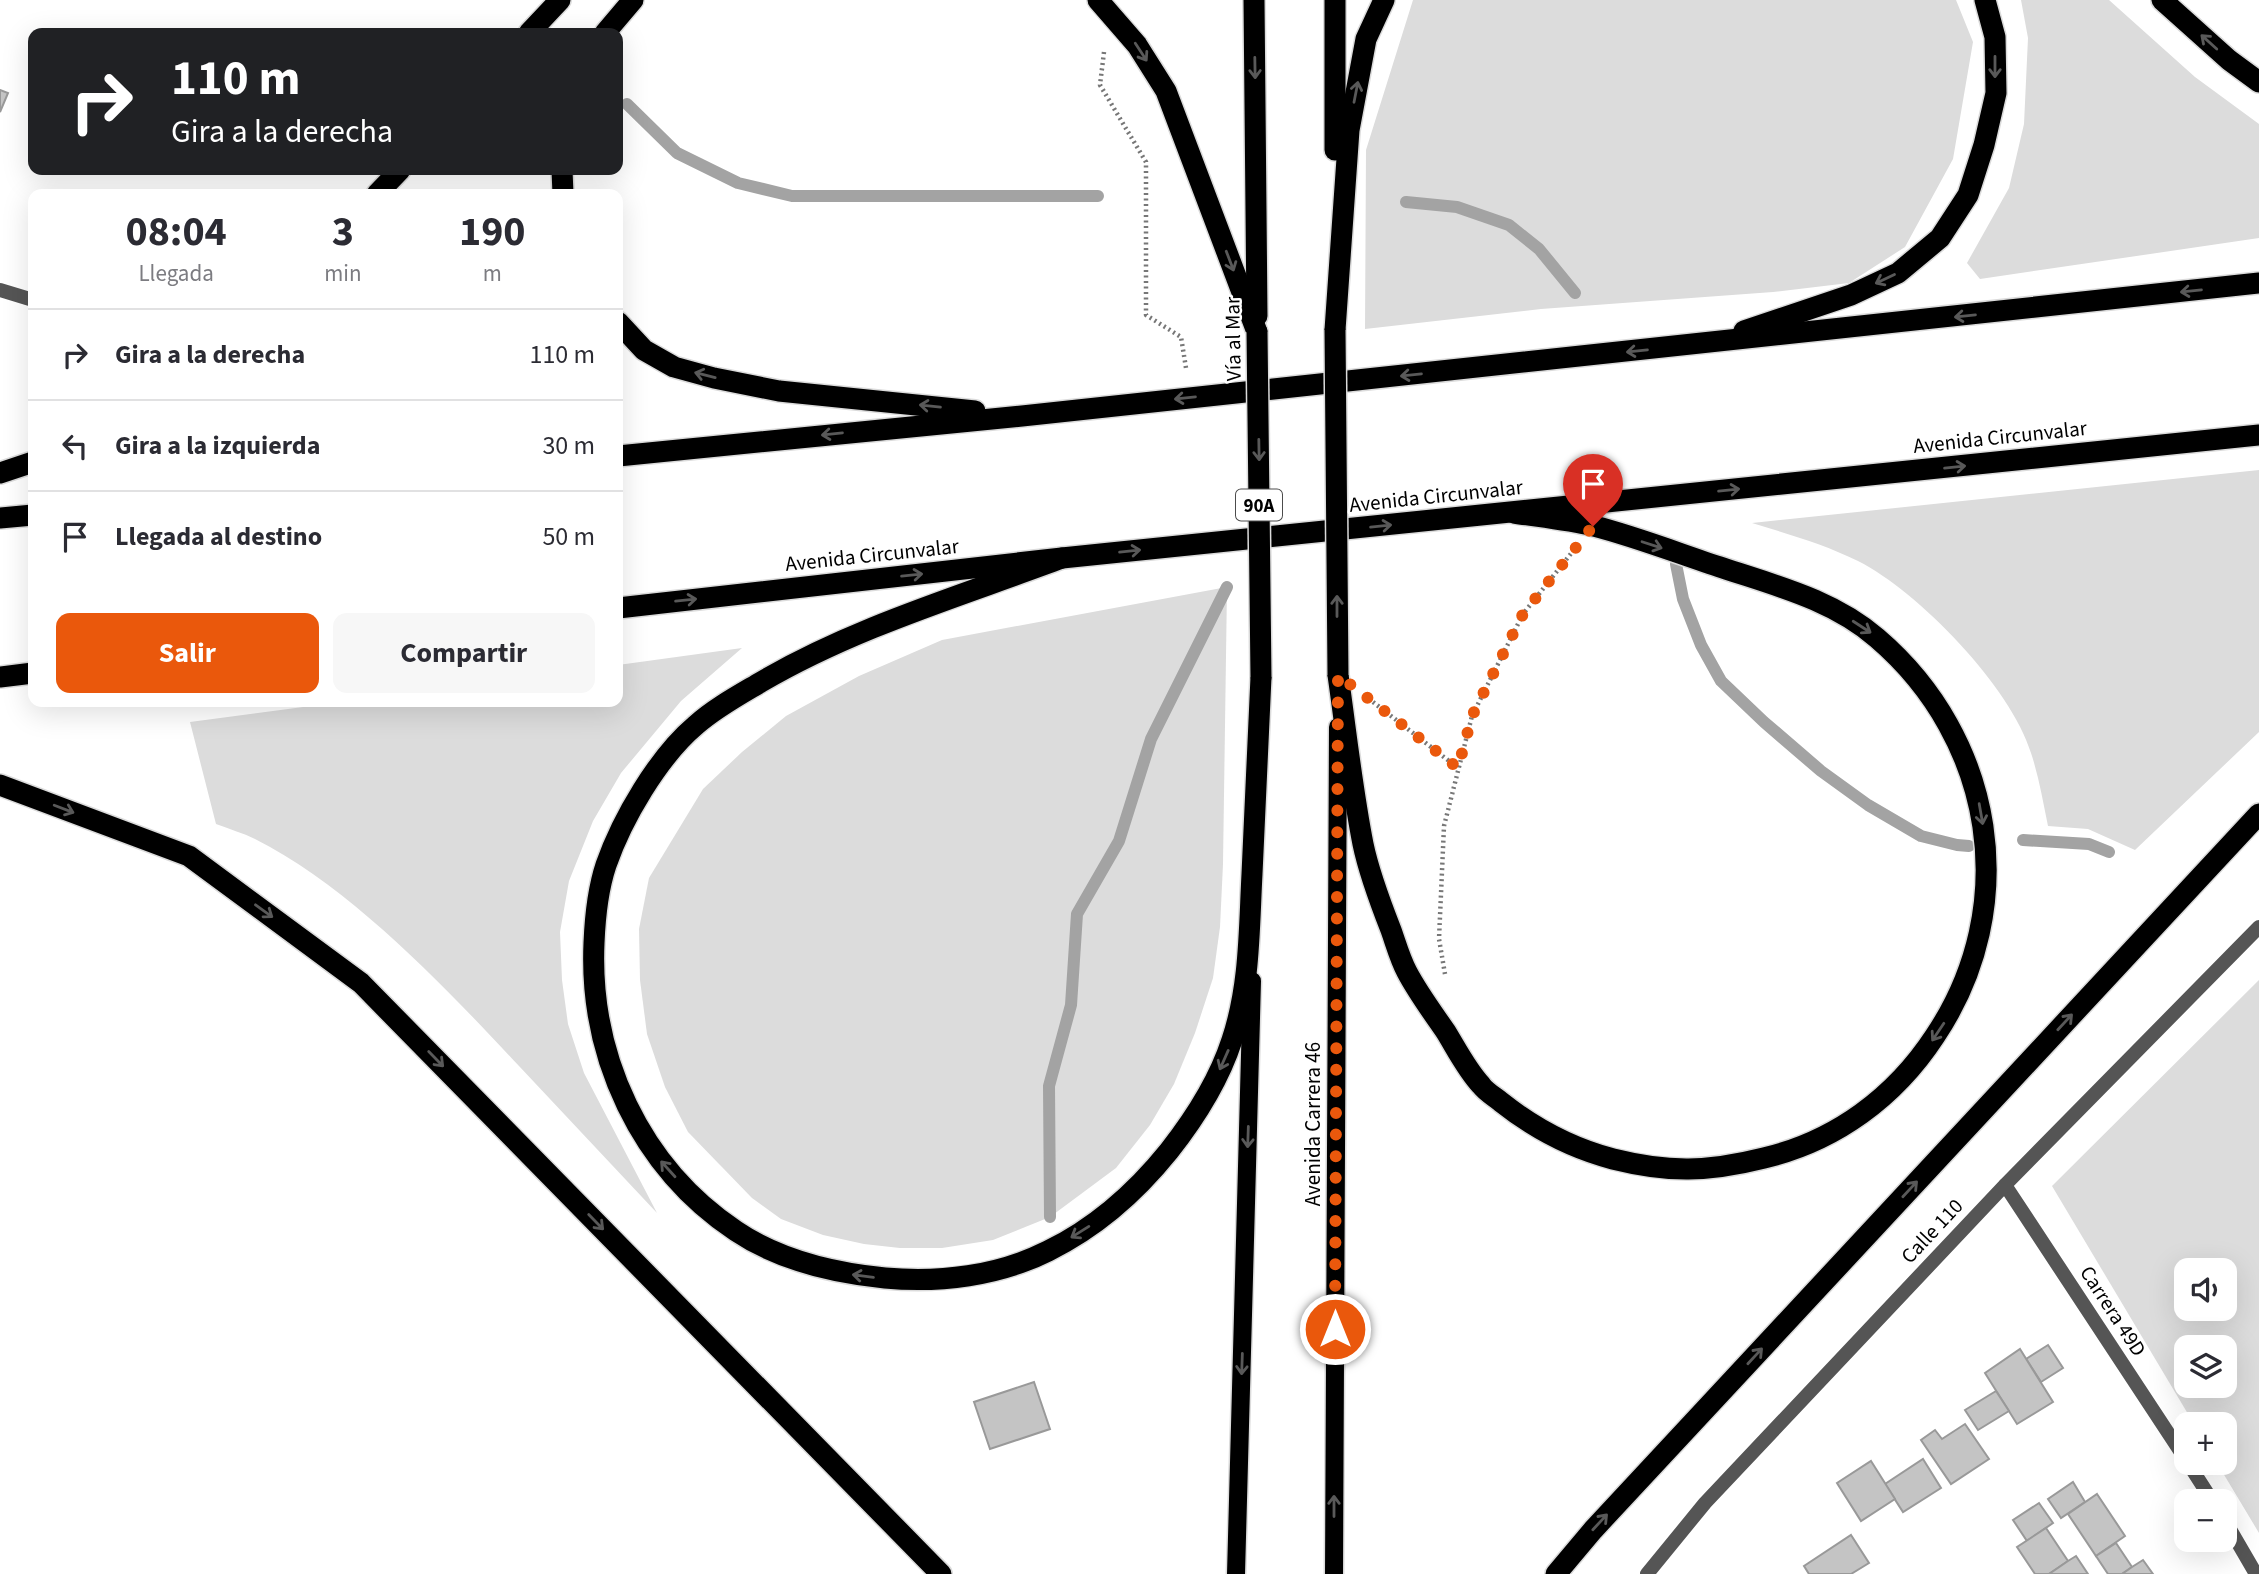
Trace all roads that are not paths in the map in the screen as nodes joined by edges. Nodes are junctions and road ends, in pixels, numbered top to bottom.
1 (560, 0) edge
2 (633, 0) edge
3 (1254, 0) edge
4 (1335, 0) edge
5 (1384, 0) edge
6 (1985, 0) edge
7 (2162, 0) edge
8 (1103, 5) edge
9 (534, 28) edge
10 (609, 28) edge
11 (2259, 82) edge
12 (395, 175) edge
13 (382, 189) edge
14 (2259, 284) edge
15 (0, 290) edge
16 (28, 298) edge
17 (623, 327) edge
18 (1335, 330) junction
19 (1257, 332) junction
20 (1705, 344) junction
21 (1022, 416) junction
22 (2259, 435) edge
23 (623, 456) edge
24 (28, 464) edge
25 (0, 473) edge
26 (1514, 513) junction
27 (28, 515) edge
28 (0, 518) edge
29 (1062, 558) junction
30 (623, 607) edge
31 (28, 674) edge
32 (1338, 675) junction
33 (0, 677) edge
34 (1261, 677) junction
35 (0, 785) edge
36 (2259, 814) edge
37 (2259, 927) edge
38 (2005, 1185) junction
39 (2174, 1442) edge
40 (2237, 1541) edge
41 (941, 1574) edge
42 (1237, 1574) edge
43 (1334, 1574) edge
44 (1556, 1574) edge
45 (1647, 1574) edge
46 (2256, 1574) edge

1 - 9 highway
2 - 10 highway
3 -> 19 highway, Vía al Mar / 90A
4 - 18 highway
18 -> 5 highway
6 -> 20 highway
11 -> 7 highway
8 -> 19 highway
12 - 13 highway
14 -> 20 highway
15 - 16 street
21 -> 17 highway
32 -> 18 highway, bridge
19 -> 34 highway, Vía al Mar / 90A, bridge
20 -> 21 highway
21 -> 23 highway
26 -> 22 highway, Avenida Circunvalar
24 - 25 highway
29 -> 26 highway, Avenida Circunvalar
26 -> 32 highway
27 - 28 highway
30 -> 29 highway, Avenida Circunvalar
34 -> 29 highway, Vía al Mar
31 - 33 highway
43 -> 32 main road, Avenida Carrera 46
34 -> 42 main road
35 -> 41 highway
44 -> 36 highway
37 - 38 street, Calle 110
38 - 39 street, Carrera 49D
38 - 45 street, Calle 110
40 - 46 street

